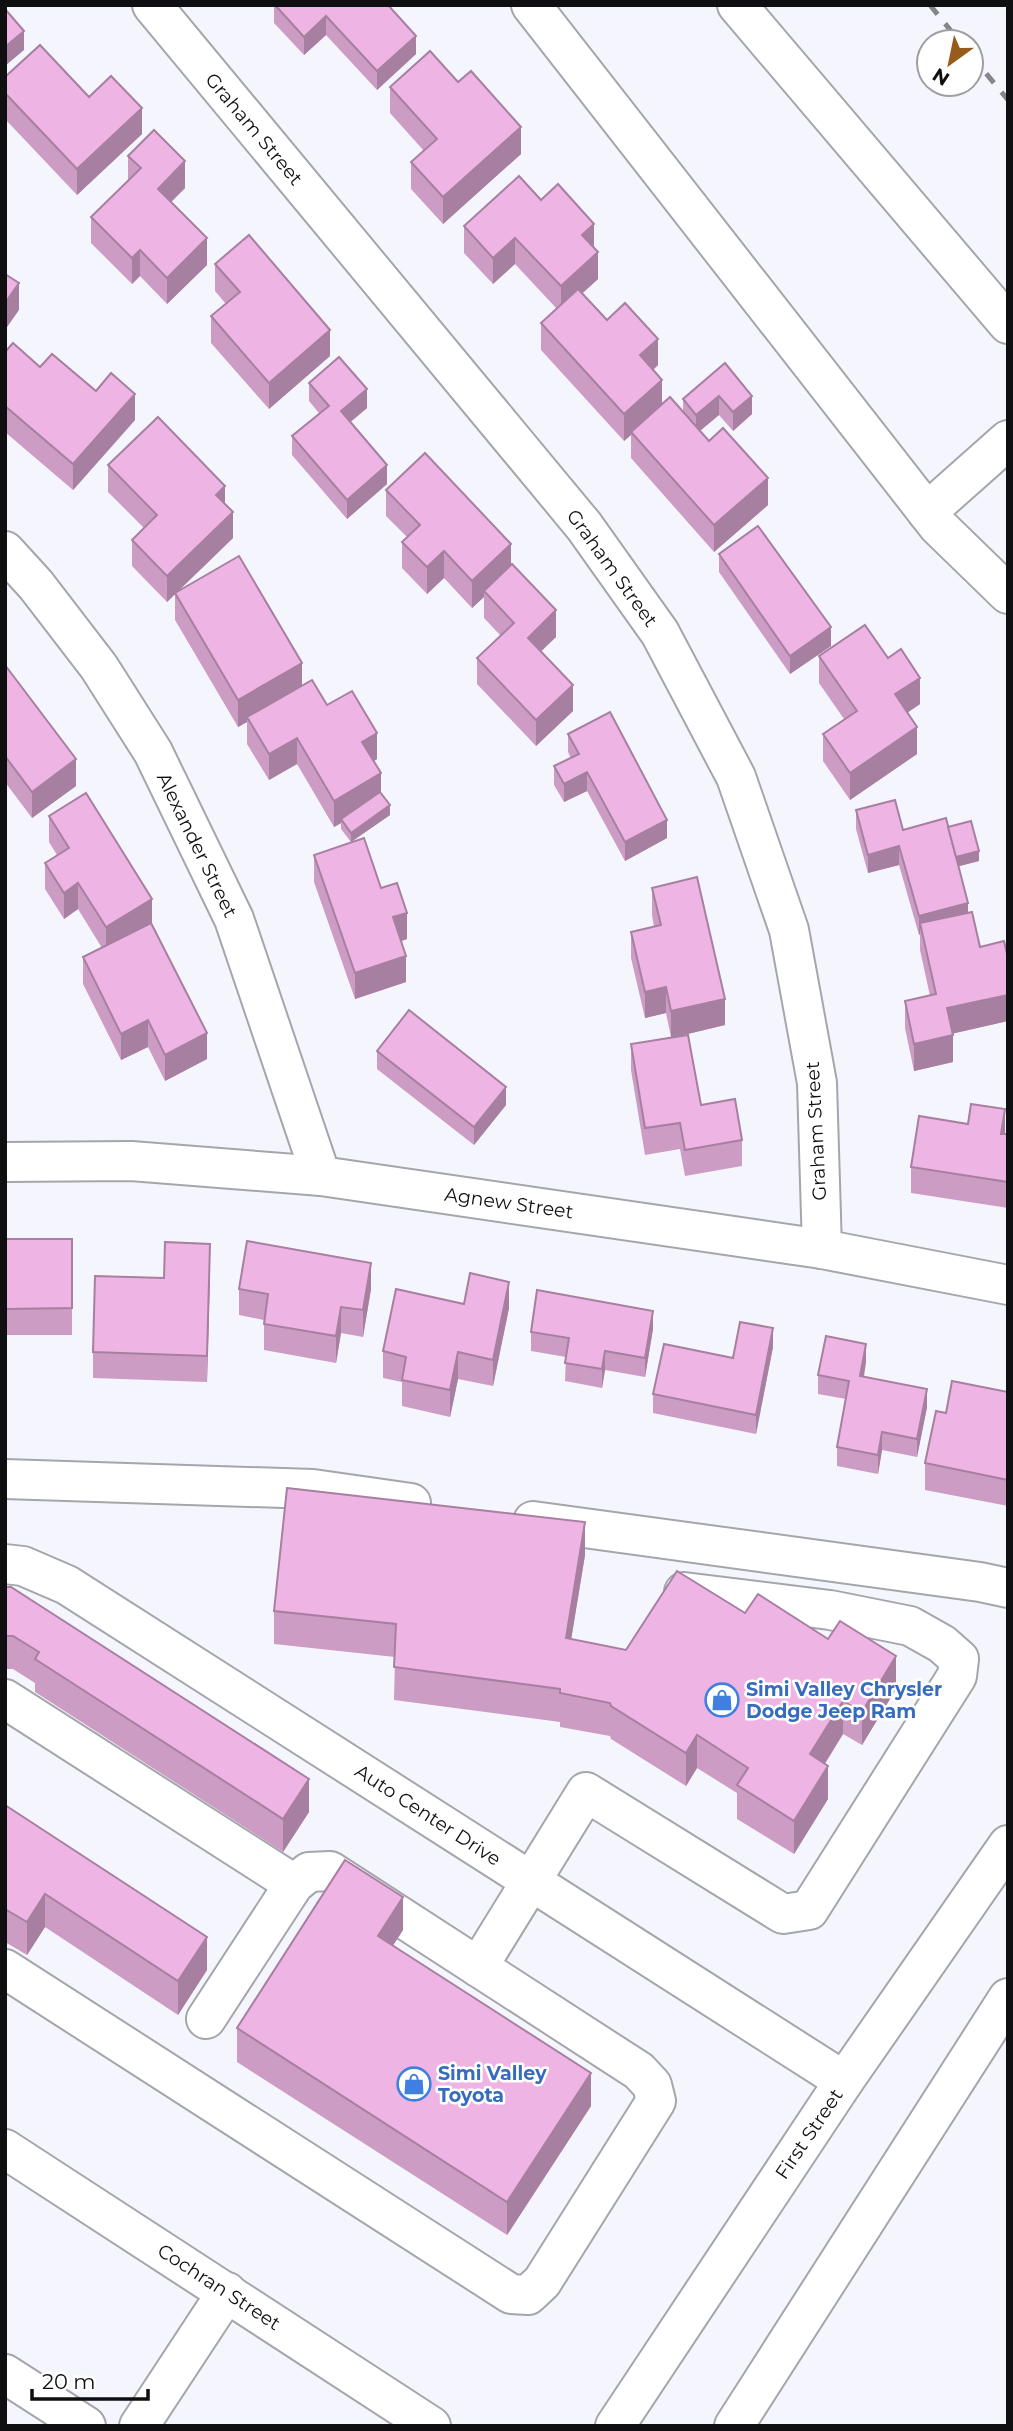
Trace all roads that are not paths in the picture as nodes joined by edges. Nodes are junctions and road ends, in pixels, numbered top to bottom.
1 (152, 5) edge
2 (531, 5) edge
3 (737, 5) edge
4 (1008, 324) edge
5 (1008, 440) edge
6 (927, 512) junction
7 (5, 551) edge
8 (1008, 594) edge
9 (1008, 602) edge
10 (1008, 618) edge
11 (5, 1162) edge
12 (321, 1176) junction
13 (822, 1249) junction
14 (1008, 1285) edge
15 (5, 1479) edge
16 (450, 1509) edge
17 (505, 1516) edge
18 (5, 1564) edge
19 (1008, 1588) edge
20 (684, 1592) edge
21 (5, 1699) edge
22 (1008, 1845) edge
23 (532, 1882) junction
24 (294, 1884) junction
25 (478, 1967) junction
26 (5, 1969) edge
27 (1008, 1998) edge
28 (206, 2019) dead end
29 (844, 2081) junction
30 (5, 2148) edge
31 (227, 2292) junction
32 (5, 2374) edge
33 (5, 2393) edge
34 (141, 2425) edge
35 (55, 2426) edge
36 (86, 2426) edge
37 (431, 2426) edge
38 (615, 2426) edge
39 (734, 2426) edge

1 - 13 street, Graham Street
2 - 6 street
3 - 4 street
5 - 6 street
6 - 8 street
7 - 12 street, Alexander Street
9 - 10 street
11 - 12 street, Agnew Street
12 - 13 street, Agnew Street
13 - 14 street, Agnew Street
15 - 16 street
17 - 19 street
18 - 23 street, Auto Center Drive
20 - 23 street
21 - 24 street
22 - 29 street, First Street
23 - 25 street
23 - 29 street, Auto Center Drive
24 - 25 street
24 - 28 street
25 - 26 street
27 - 39 street
29 - 38 street, First Street
30 - 31 street, Cochran Street
31 - 34 street
31 - 37 street, Cochran Street
32 - 36 street
33 - 35 street

